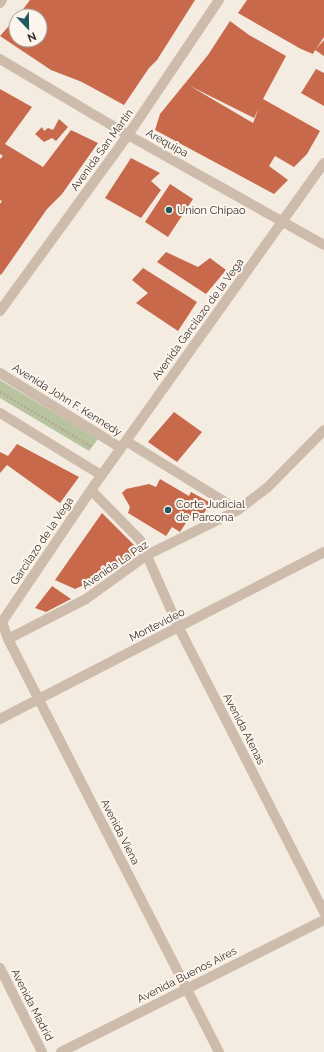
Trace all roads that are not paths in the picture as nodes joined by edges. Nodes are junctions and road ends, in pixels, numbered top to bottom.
1 (2, 0) edge
2 (219, 0) edge
3 (0, 3) edge
4 (0, 59) edge
5 (128, 135) junction
6 (324, 163) edge
7 (282, 222) junction
8 (324, 245) edge
9 (0, 311) edge
10 (0, 373) edge
11 (0, 413) edge
12 (324, 430) edge
13 (124, 444) junction
14 (101, 475) junction
15 (91, 490) junction
16 (238, 510) junction
17 (323, 554) edge
18 (147, 555) junction
19 (1, 623) edge
20 (179, 628) junction
21 (8, 639) junction
22 (39, 698) junction
23 (0, 719) edge
24 (324, 912) edge
25 (324, 920) edge
26 (0, 968) edge
27 (186, 988) junction
28 (42, 1052) edge
29 (61, 1052) edge
30 (219, 1052) edge

1 - 3 street
2 - 5 street, Avenida San Martín
4 - 5 street, Arequipa
5 - 7 street, Arequipa
5 - 9 street, Avenida San Martín
6 - 7 street, Avenida Garcilazo de la Vega
7 - 8 street, Arequipa
7 - 13 street, Avenida Garcilazo de la Vega
10 - 13 street, Avenida John F. Kennedy
11 - 14 street
12 - 16 street, Avenida La Paz
13 - 14 street, Avenida Garcilazo de la Vega
13 - 16 street, Avenida John F. Kennedy
14 - 15 street, Avenida Garcilazo de la Vega
15 - 18 street, Avenida Atenas
15 - 19 street, Garcilazo de la Vega
16 - 18 street, Avenida La Paz
17 - 20 street, Montevideo
18 - 20 street, Avenida Atenas
18 - 21 street, Avenida La Paz
19 - 21 street, Avenida Viena
20 - 22 street, Montevideo
20 - 24 street, Avenida Atenas
21 - 22 street, Avenida Viena
22 - 23 street, Montevideo
22 - 27 street, Avenida Viena
25 - 27 street, Avenida Buenos Aires
26 - 28 street, Avenida Madrid
27 - 29 street, Avenida Buenos Aires
27 - 30 street, Avenida Viena

